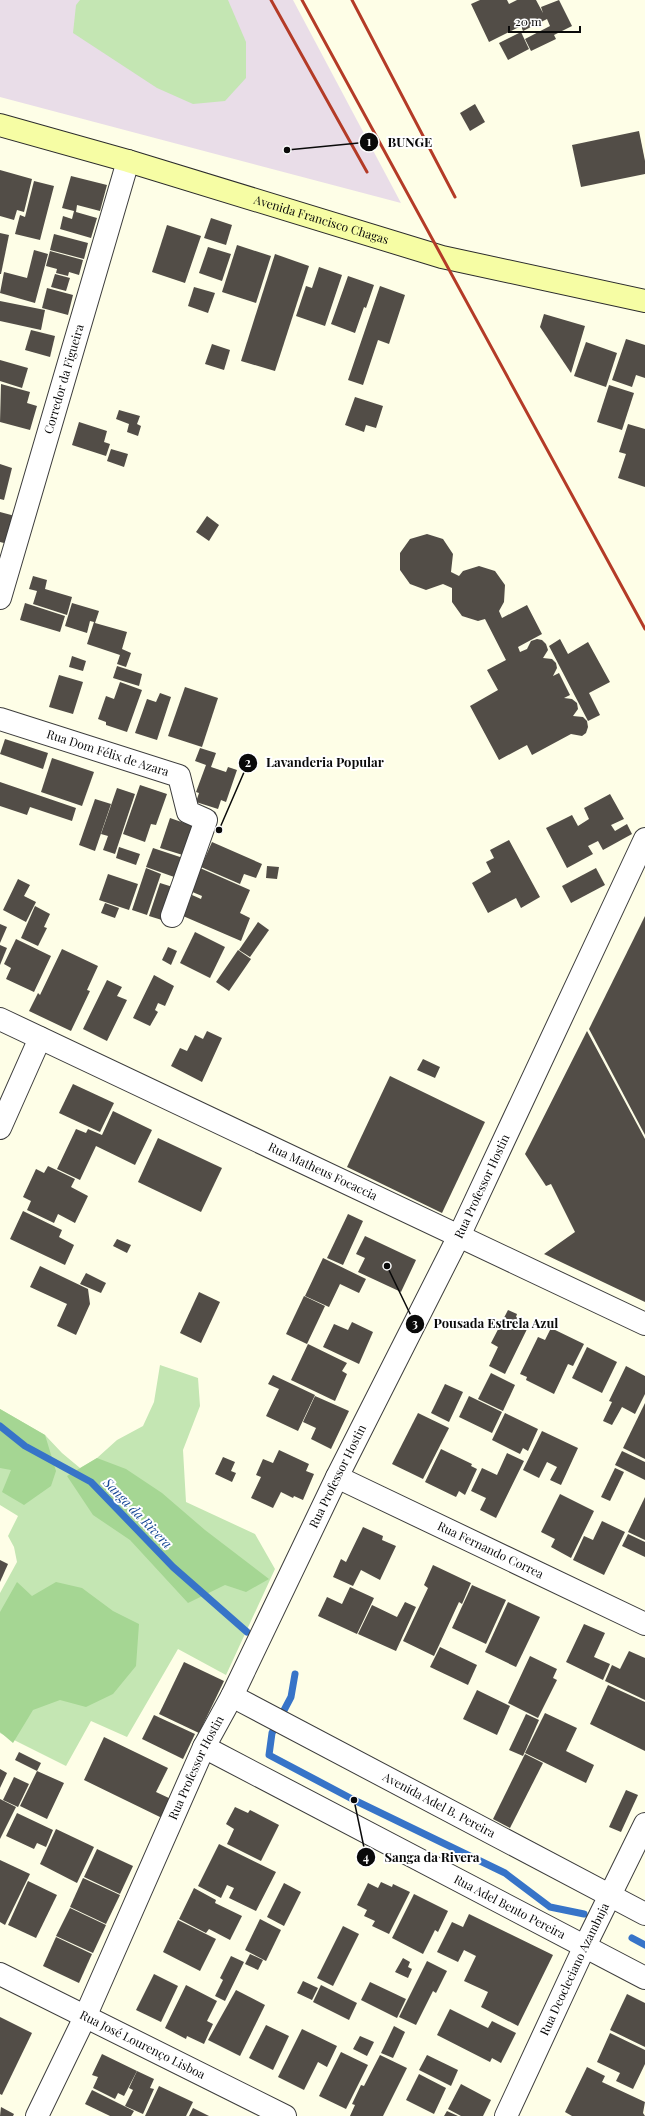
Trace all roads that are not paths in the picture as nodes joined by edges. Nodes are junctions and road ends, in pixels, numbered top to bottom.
1 (0, 124) edge
2 (128, 161) junction
3 (645, 301) edge
4 (0, 598) edge
5 (0, 719) edge
6 (645, 839) edge
7 (172, 916) dead end
8 (0, 1019) edge
9 (40, 1038) junction
10 (0, 1128) edge
11 (459, 1236) junction
12 (645, 1324) edge
13 (337, 1477) junction
14 (645, 1624) edge
15 (232, 1696) junction
16 (204, 1747) junction
17 (645, 1824) edge
18 (609, 1897) junction
19 (645, 1914) edge
20 (584, 1948) junction
21 (0, 1974) edge
22 (645, 1978) edge
23 (85, 2017) junction
24 (37, 2116) edge
25 (285, 2116) edge
26 (506, 2116) edge

1 - 2 main road, Avenida Francisco Chagas
2 - 3 main road, Avenida Francisco Chagas
2 - 4 street, Corredor da Figueira
5 - 7 street, Rua Dom Félix de Azara
6 - 11 street, Rua Professor Hostin
8 - 9 street, Rua Matheus Focaccia
9 - 10 street
9 - 11 street, Rua Matheus Focaccia
11 - 12 street, Rua Matheus Focaccia
11 - 13 street, Rua Professor Hostin
13 - 14 street, Rua Fernando Correa
13 - 15 street, Rua Professor Hostin
15 - 16 street, Rua Professor Hostin
15 - 18 street, Avenida Adel B. Pereira
16 - 20 street, Rua Adel Bento Pereira
16 - 23 street, Rua Professor Hostin
17 - 18 street, Rua Deocleciano Azambuja
18 - 19 street, Avenida Adel B. Pereira
18 - 20 street, Rua Deocleciano Azambuja
20 - 22 street, Rua Adel Bento Pereira
20 - 26 street, Rua Deocleciano Azambuja
21 - 23 street, Rua José Lourenço Lisboa
23 - 24 street, Rua Professor Hostin
23 - 25 street, Rua José Lourenço Lisboa

